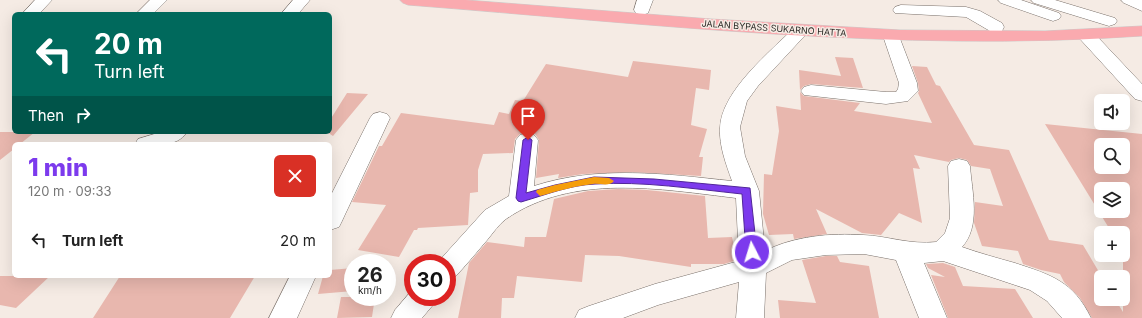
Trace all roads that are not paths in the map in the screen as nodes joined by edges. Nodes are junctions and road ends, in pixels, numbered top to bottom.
1 (44, 0) edge
2 (159, 0) edge
3 (302, 0) edge
4 (408, 0) edge
5 (528, 0) edge
6 (1006, 0) edge
7 (1039, 0) edge
8 (1129, 0) edge
9 (643, 5) edge
10 (1142, 6) edge
11 (901, 10) dead end
12 (32, 12) edge
13 (146, 12) edge
14 (291, 12) edge
15 (1142, 19) edge
16 (1109, 21) junction
17 (1073, 23) junction
18 (996, 27) junction
19 (802, 30) junction
20 (1142, 31) edge
21 (1086, 35) junction
22 (891, 36) junction
23 (811, 91) dead end
24 (1142, 95) edge
25 (380, 118) dead end
26 (174, 134) edge
27 (528, 140) dead end
28 (154, 142) edge
29 (959, 166) dead end
30 (747, 191) junction
31 (521, 198) junction
32 (332, 217) edge
33 (906, 252) junction
34 (943, 252) junction
35 (456, 259) edge
36 (753, 268) junction
37 (302, 278) edge
38 (415, 306) edge
39 (283, 318) edge
40 (404, 318) edge
41 (588, 318) edge
42 (750, 318) edge
43 (933, 318) edge
44 (1077, 318) edge

1 - 12 street
2 - 13 street
3 - 14 street
4 - 19 highway, JALAN BYPASS SUKARNO HATTA
5 - 9 highway, JALAN BYPASS SUKARNO HATTA
6 - 17 street
7 - 16 street
8 - 10 street
9 - 18 highway, JALAN BYPASS SUKARNO HATTA
11 - 18 street
15 - 16 highway, JALAN BYPASS SUKARNO HATTA
16 - 17 highway, JALAN BYPASS SUKARNO HATTA
17 - 18 highway, JALAN BYPASS SUKARNO HATTA
19 - 22 highway, JALAN BYPASS SUKARNO HATTA
19 - 30 street
20 - 21 highway, JALAN BYPASS SUKARNO HATTA
21 - 22 highway, JALAN BYPASS SUKARNO HATTA
21 - 24 street
22 - 23 street
25 - 32 street
26 - 28 street
27 - 31 street
29 - 34 street
30 - 31 street
30 - 36 street
31 - 35 street
33 - 34 street
33 - 36 street
33 - 43 street
34 - 44 street
36 - 41 street
36 - 42 street
37 - 39 street
38 - 40 street

